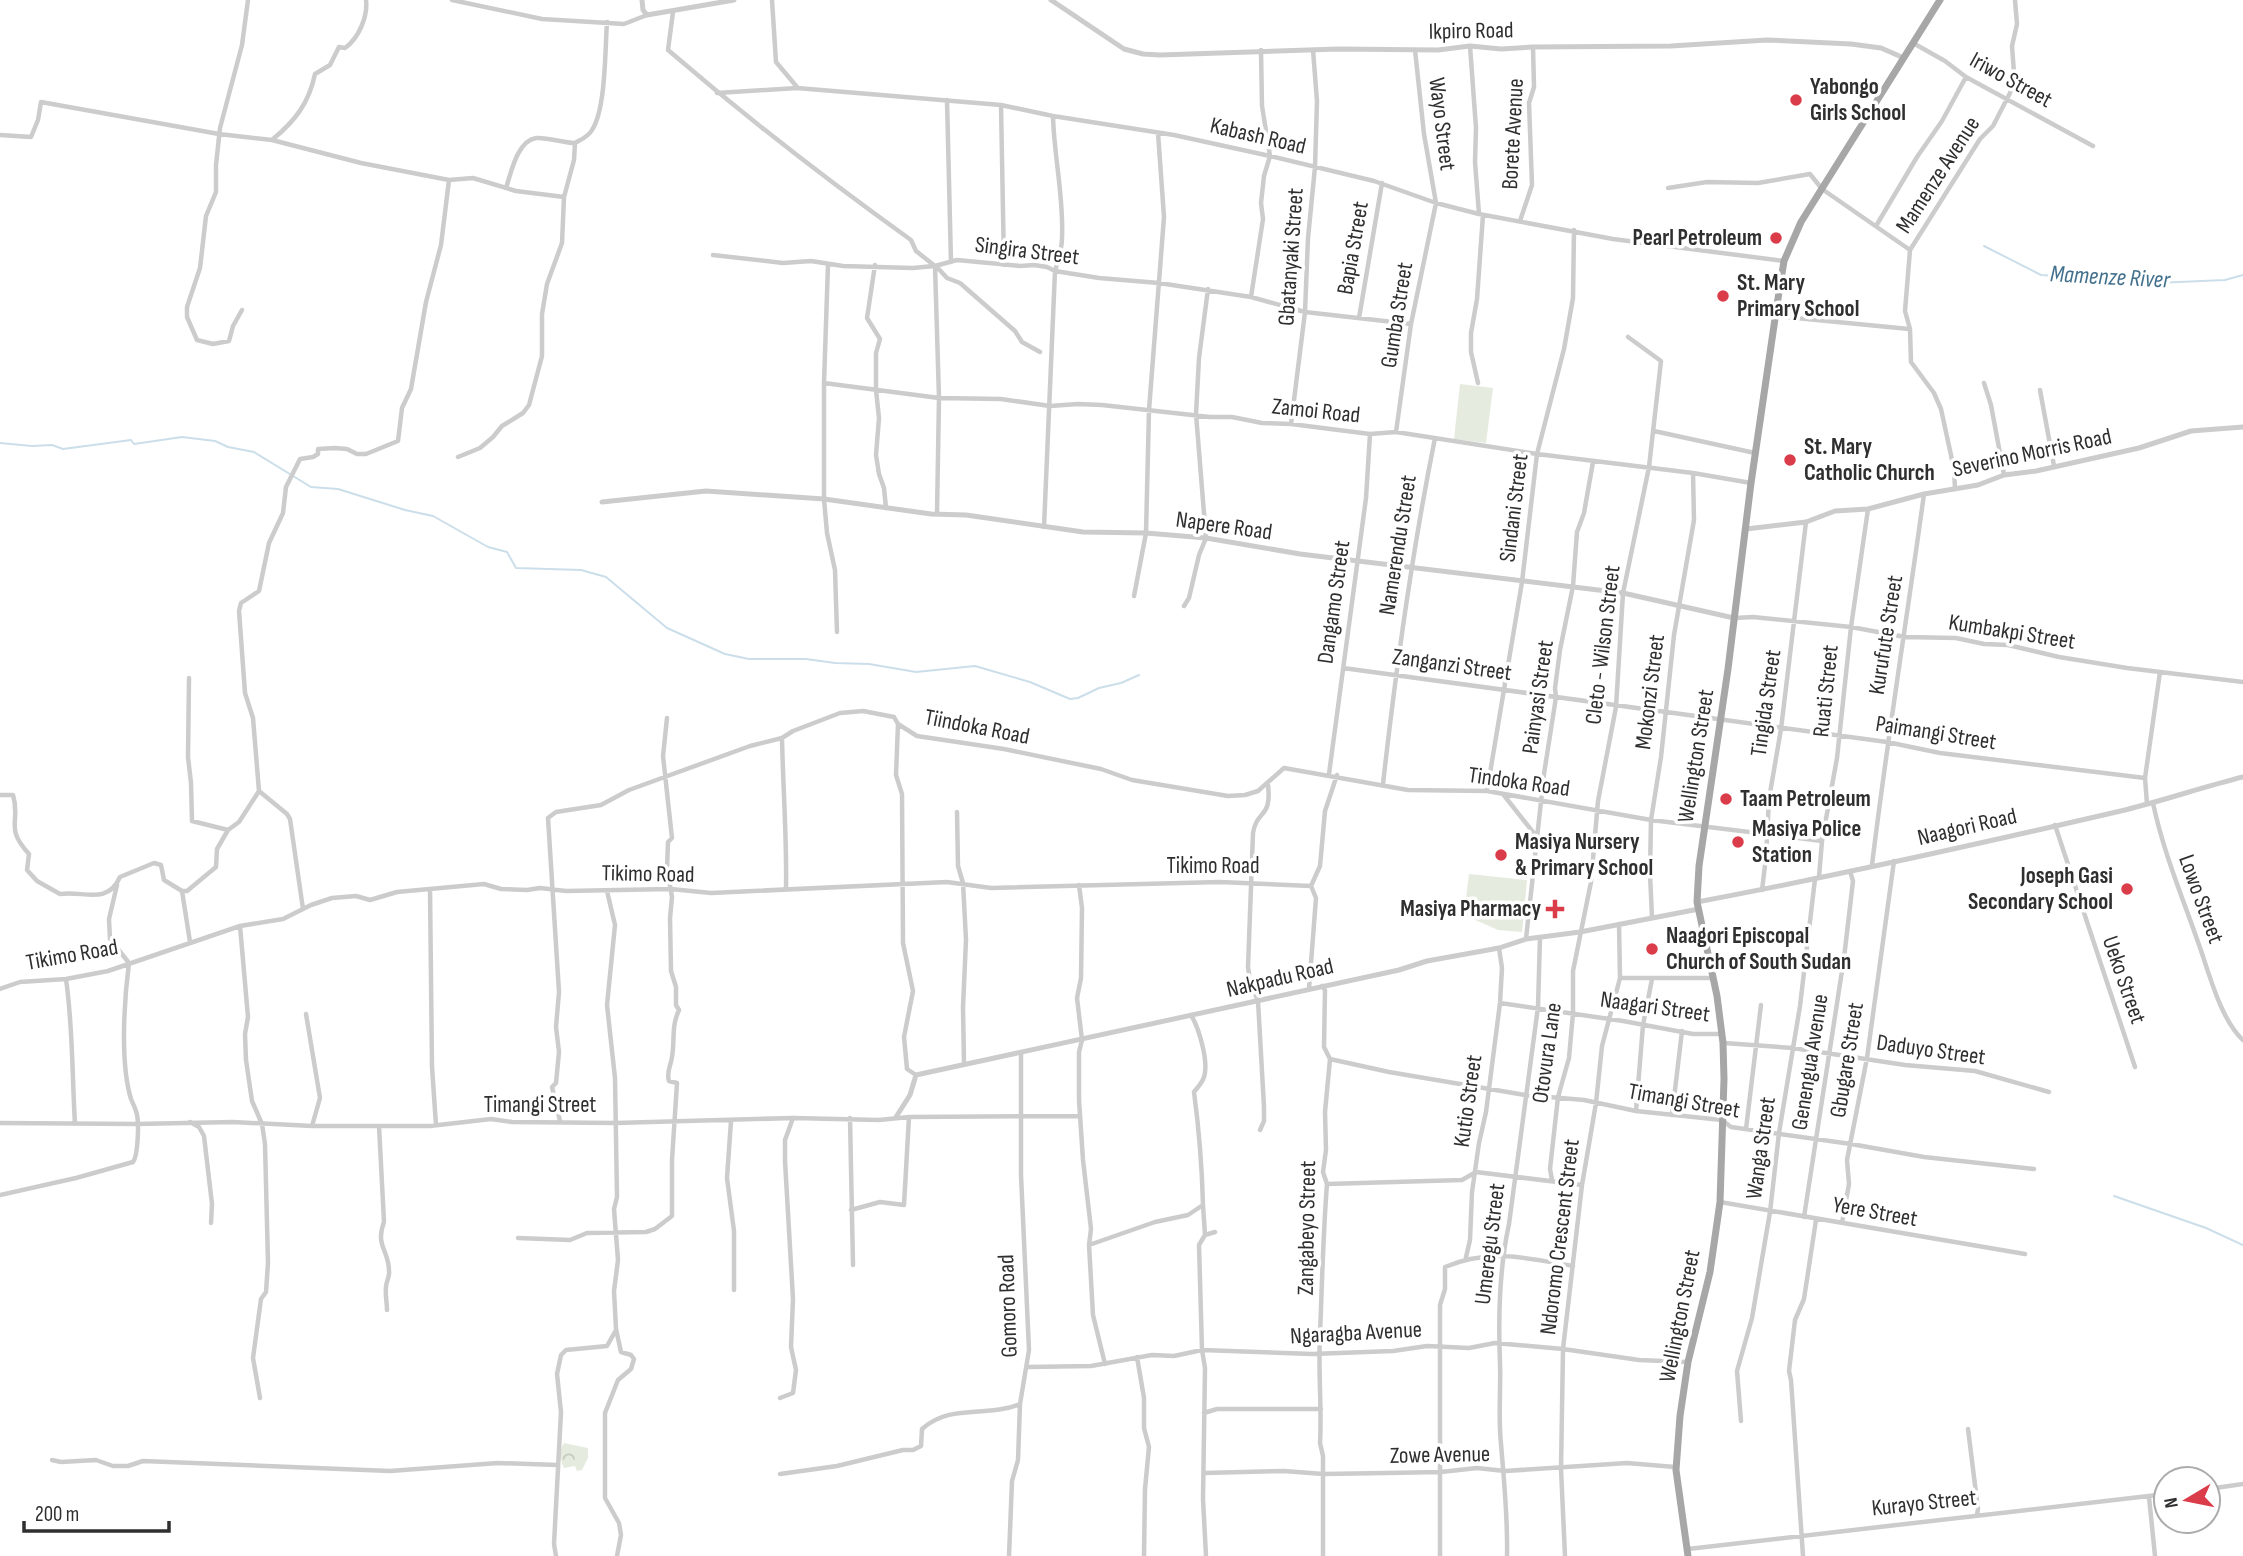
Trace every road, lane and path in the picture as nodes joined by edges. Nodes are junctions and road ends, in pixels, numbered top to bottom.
1 (248, 0) edge
2 (366, 0) edge
3 (452, 0) edge
4 (642, 0) edge
5 (734, 0) edge
6 (772, 0) edge
7 (1051, 0) edge
8 (1940, 0) edge
9 (2015, 0) edge
10 (673, 12) junction
11 (647, 15) junction
12 (607, 22) junction
13 (1913, 43) junction
14 (1470, 46) junction
15 (1533, 47) junction
16 (1261, 50) junction
17 (1313, 50) junction
18 (1415, 50) junction
19 (1904, 58) junction
20 (1966, 77) junction
21 (797, 88) junction
22 (718, 93) junction
23 (2006, 99) junction
24 (947, 100) junction
25 (1001, 105) junction
26 (1053, 116) junction
27 (1158, 132) junction
28 (219, 134) junction
29 (0, 135) edge
30 (272, 140) junction
31 (575, 143) junction
32 (2093, 146) dead end
33 (1270, 156) junction
34 (1315, 167) junction
35 (449, 180) junction
36 (1382, 183) junction
37 (506, 188) junction
38 (1668, 188) dead end
39 (1822, 189) junction
40 (564, 197) junction
41 (1436, 203) junction
42 (1481, 214) junction
43 (1520, 221) junction
44 (1876, 226) junction
45 (1574, 230) junction
46 (1910, 250) junction
47 (713, 255) dead end
48 (1784, 261) junction
49 (951, 262) junction
50 (828, 264) junction
51 (875, 265) junction
52 (1004, 265) junction
53 (935, 266) junction
54 (1055, 271) junction
55 (1159, 283) junction
56 (1208, 289) junction
57 (1251, 297) junction
58 (242, 310) dead end
59 (1305, 312) junction
60 (1775, 316) junction
61 (1359, 318) junction
62 (1410, 324) junction
63 (1910, 329) junction
64 (1628, 337) dead end
65 (1040, 352) dead end
66 (824, 383) junction
67 (1478, 383) dead end
68 (1984, 383) dead end
69 (876, 390) junction
70 (2040, 390) dead end
71 (939, 398) junction
72 (1050, 406) junction
73 (1149, 410) junction
74 (1196, 414) junction
75 (1291, 424) junction
76 (2243, 427) edge
77 (1654, 431) junction
78 (1396, 432) junction
79 (1370, 434) junction
80 (1435, 438) junction
81 (1756, 453) junction
82 (1537, 454) junction
83 (458, 457) dead end
84 (1593, 461) junction
85 (1649, 467) junction
86 (2054, 467) junction
87 (1693, 472) junction
88 (2004, 475) junction
89 (1751, 483) junction
90 (1955, 489) junction
91 (1924, 494) junction
92 (824, 499) junction
93 (602, 502) dead end
94 (886, 508) junction
95 (1868, 509) junction
96 (937, 514) junction
97 (1806, 522) junction
98 (1044, 527) junction
99 (1746, 529) junction
100 (1146, 533) junction
101 (1206, 538) junction
102 (1357, 562) junction
103 (1412, 569) junction
104 (1522, 582) junction
105 (1573, 586) junction
106 (1623, 593) junction
107 (1134, 596) dead end
108 (1185, 606) dead end
109 (1680, 607) junction
110 (1734, 618) junction
111 (1794, 622) junction
112 (1851, 627) junction
113 (836, 632) dead end
114 (1905, 637) junction
115 (1343, 668) junction
116 (2160, 672) junction
117 (1395, 674) junction
118 (188, 678) dead end
119 (2243, 682) edge
120 (1503, 691) junction
121 (1556, 697) junction
122 (1616, 706) junction
123 (1666, 712) junction
124 (667, 718) dead end
125 (1721, 720) junction
126 (898, 724) junction
127 (1780, 729) junction
128 (1839, 737) junction
129 (782, 738) junction
130 (1886, 741) junction
131 (1329, 774) junction
132 (1337, 775) junction
133 (665, 777) junction
134 (2144, 778) junction
135 (2243, 778) edge
136 (1383, 784) junction
137 (1268, 785) junction
138 (1487, 791) junction
139 (259, 792) junction
140 (1502, 793) junction
141 (0, 795) edge
142 (1542, 801) junction
143 (2150, 804) junction
144 (1598, 810) junction
145 (957, 812) dead end
146 (1651, 820) junction
147 (1705, 825) junction
148 (2055, 825) junction
149 (228, 830) junction
150 (1768, 834) junction
151 (1537, 837) junction
152 (1822, 841) junction
153 (1894, 861) junction
154 (1872, 865) junction
155 (1850, 871) junction
156 (1817, 878) junction
157 (1252, 881) junction
158 (962, 883) junction
159 (117, 884) junction
160 (902, 885) junction
161 (1079, 885) junction
162 (1311, 886) junction
163 (430, 889) junction
164 (671, 889) junction
165 (786, 889) junction
166 (553, 890) junction
167 (1762, 890) junction
168 (182, 891) junction
169 (607, 891) junction
170 (1698, 905) junction
171 (303, 909) junction
172 (1652, 917) junction
173 (1619, 925) junction
174 (240, 926) junction
175 (1580, 932) junction
176 (1540, 937) junction
177 (1526, 939) junction
178 (190, 942) junction
179 (1499, 947) junction
180 (129, 963) junction
181 (1620, 978) junction
182 (1713, 978) junction
183 (66, 979) junction
184 (1652, 979) junction
185 (1322, 986) junction
186 (0, 989) edge
187 (1309, 989) junction
188 (1258, 1001) junction
189 (1500, 1003) junction
190 (1761, 1005) dead end
191 (1537, 1010) junction
192 (1204, 1013) junction
193 (1573, 1013) junction
194 (306, 1014) dead end
195 (1191, 1015) junction
196 (1609, 1019) junction
197 (1643, 1025) junction
198 (1199, 1028) junction
199 (1682, 1031) junction
200 (1722, 1039) junction
201 (1082, 1040) junction
202 (2243, 1040) edge
203 (1756, 1045) junction
204 (1793, 1048) junction
205 (1830, 1052) junction
206 (1021, 1054) junction
207 (1329, 1059) junction
208 (1867, 1059) junction
209 (964, 1063) junction
210 (2135, 1066) dead end
211 (916, 1075) junction
212 (1490, 1089) junction
213 (2049, 1092) dead end
214 (1525, 1095) junction
215 (1558, 1097) junction
216 (1595, 1104) junction
217 (1636, 1111) junction
218 (1672, 1115) junction
219 (1080, 1116) junction
220 (896, 1117) junction
221 (909, 1117) junction
222 (1021, 1117) junction
223 (793, 1118) junction
224 (850, 1118) junction
225 (1722, 1120) junction
226 (560, 1121) junction
227 (675, 1121) junction
228 (731, 1121) junction
229 (189, 1122) junction
230 (0, 1123) edge
231 (616, 1123) junction
232 (75, 1124) junction
233 (138, 1124) junction
234 (262, 1124) junction
235 (436, 1125) junction
236 (312, 1126) junction
237 (379, 1126) junction
238 (1746, 1129) junction
239 (1260, 1130) dead end
240 (1779, 1133) junction
241 (1816, 1140) junction
242 (1852, 1144) junction
243 (2034, 1170) dead end
244 (1476, 1172) junction
245 (1515, 1177) junction
246 (1552, 1180) junction
247 (1327, 1184) junction
248 (1582, 1185) junction
249 (0, 1195) edge
250 (1720, 1202) junction
251 (1203, 1205) junction
252 (851, 1210) junction
253 (1770, 1212) junction
254 (1804, 1217) junction
255 (1816, 1220) junction
256 (211, 1223) dead end
257 (1842, 1223) junction
258 (1206, 1227) junction
259 (615, 1232) junction
260 (1205, 1235) junction
261 (518, 1238) dead end
262 (1088, 1244) junction
263 (2025, 1254) dead end
264 (1503, 1255) junction
265 (1466, 1258) junction
266 (853, 1265) dead end
267 (1573, 1266) junction
268 (734, 1290) dead end
269 (387, 1310) dead end
270 (616, 1329) junction
271 (1498, 1344) junction
272 (1440, 1347) junction
273 (1563, 1349) junction
274 (1202, 1350) junction
275 (1320, 1354) junction
276 (1137, 1357) junction
277 (1688, 1362) junction
278 (1105, 1364) junction
279 (1028, 1367) junction
280 (260, 1398) dead end
281 (780, 1398) dead end
282 (1020, 1404) junction
283 (1322, 1409) junction
284 (1204, 1413) junction
285 (1741, 1420) dead end
286 (1968, 1429) dead end
287 (52, 1460) dead end
288 (558, 1465) junction
289 (1676, 1467) junction
290 (1561, 1469) junction
291 (1503, 1471) junction
292 (1441, 1472) junction
293 (1204, 1473) junction
294 (780, 1474) dead end
295 (1323, 1474) junction
296 (2243, 1484) edge
297 (2222, 1487) edge
298 (2152, 1496) edge
299 (2149, 1497) junction
300 (1977, 1515) junction
301 (1800, 1535) junction
302 (1687, 1553) edge
303 (556, 1556) edge
304 (617, 1556) edge
305 (1009, 1556) edge
306 (1144, 1556) edge
307 (1206, 1556) edge
308 (1323, 1556) edge
309 (1440, 1556) edge
310 (1507, 1556) edge
311 (1565, 1556) edge
312 (1802, 1556) edge
313 (2155, 1556) edge

1 - 28 street
2 - 30 street
3 - 12 street
4 - 11 street
5 - 10 street
6 - 21 street
7 - 16 street, Ikpiro Road
8 - 13 main road, Wellington Street
9 - 23 street, Mamenze Avenue
10 - 11 street
10 - 22 street
11 - 12 street
12 - 31 street
13 - 19 main road, Wellington Street
13 - 20 street, Iriwo Street
14 - 15 street, Ikpiro Road
14 - 18 street, Ikpiro Road
14 - 42 street
15 - 19 street, Ikpiro Road
15 - 43 street, Borete Avenue
16 - 17 street, Ikpiro Road
16 - 33 street
17 - 18 street, Ikpiro Road
17 - 34 street, Gbatanyaki Street
18 - 41 street, Wayo Street
19 - 39 main road, Wellington Street
20 - 23 street, Iriwo Street
20 - 44 street
21 - 22 street, Kabash Road
21 - 24 street, Kabash Road
22 - 53 street
23 - 32 street, Iriwo Street
23 - 46 street, Mamenze Avenue
24 - 25 street, Kabash Road
24 - 49 street
25 - 26 street, Kabash Road
25 - 52 street
26 - 27 street, Kabash Road
26 - 54 street
27 - 33 street, Kabash Road
27 - 55 street
28 - 29 street
28 - 30 street
28 - 58 street
30 - 35 street
31 - 37 street
31 - 40 street
33 - 34 street, Kabash Road
33 - 57 street
34 - 36 street, Kabash Road
34 - 59 street, Gbatanyaki Street
35 - 37 street
35 - 139 street
36 - 41 street, Kabash Road
36 - 61 street, Bapia Street
37 - 40 street
38 - 39 street
39 - 44 street
39 - 48 main road, Wellington Street
40 - 83 street
41 - 42 street, Kabash Road
41 - 62 street, Gumba Street
42 - 43 street, Kabash Road
42 - 67 street
43 - 45 street, Kabash Road
44 - 46 street
45 - 48 street, Kabash Road
45 - 82 street, Sindani Street
46 - 63 street, Mamenze Avenue
47 - 50 street, Singira Street
48 - 60 main road, Wellington Street
49 - 52 street, Singira Street
49 - 53 street, Singira Street
50 - 51 street, Singira Street
50 - 66 street
51 - 53 street, Singira Street
51 - 69 street
52 - 54 street, Singira Street
53 - 65 street
53 - 71 street
54 - 55 street, Singira Street
54 - 72 street
55 - 56 street, Singira Street
55 - 73 street
56 - 57 street, Singira Street
56 - 74 street
57 - 59 street, Singira Street
59 - 61 street, Singira Street
59 - 75 street, Gbatanyaki Street
60 - 63 street
60 - 81 main road, Wellington Street
61 - 62 street, Singira Street
62 - 78 street, Gumba Street
63 - 90 street, Mamenze Avenue
64 - 77 street, Cleto - Wilson Street
66 - 69 street, Zamoi Road
66 - 92 street
68 - 88 street
69 - 71 street, Zamoi Road
69 - 94 street
70 - 86 street
71 - 72 street, Zamoi Road
71 - 96 street
72 - 73 street, Zamoi Road
72 - 98 street
73 - 74 street, Zamoi Road
73 - 100 street
74 - 75 street, Zamoi Road
74 - 101 street
75 - 79 street, Zamoi Road
76 - 86 street, Severino Morris Road
77 - 81 street
77 - 85 street, Cleto - Wilson Street
78 - 79 street, Zamoi Road
78 - 80 street, Zamoi Road
79 - 102 street, Dangamo Street
80 - 82 street, Zamoi Road
80 - 103 street, Namerendu Street
81 - 89 main road, Wellington Street
82 - 84 street, Zamoi Road
82 - 104 street, Sindani Street
84 - 85 street, Zamoi Road
84 - 105 street, Painyasi Street
85 - 87 street, Zamoi Road
85 - 106 street, Cleto - Wilson Street
86 - 88 street, Severino Morris Road
87 - 89 street, Zamoi Road
87 - 109 street, Mokonzi Street
88 - 90 street, Severino Morris Road
89 - 99 main road, Wellington Street
90 - 91 street, Severino Morris Road
91 - 95 street, Severino Morris Road
91 - 114 street, Kurufute Street
92 - 93 street, Napere Road
92 - 94 street, Napere Road
92 - 113 street
94 - 96 street, Napere Road
95 - 97 street, Severino Morris Road
95 - 112 street, Ruati Street
96 - 98 street, Napere Road
97 - 99 street, Severino Morris Road
97 - 111 street, Tingida Street
98 - 100 street, Napere Road
99 - 110 main road, Wellington Street
100 - 101 street, Napere Road
100 - 107 street
101 - 102 street, Napere Road
101 - 108 street
102 - 103 street, Napere Road
102 - 115 street, Dangamo Street
103 - 104 street, Napere Road
103 - 117 street, Namerendu Street
104 - 105 street, Napere Road
104 - 120 street, Sindani Street
105 - 106 street, Napere Road
105 - 121 street, Painyasi Street
106 - 109 street, Napere Road
106 - 122 street, Cleto - Wilson Street
109 - 110 street, Napere Road
109 - 123 street, Mokonzi Street
110 - 111 street, Kumbakpi Street
110 - 125 main road, Wellington Street
111 - 112 street, Kumbakpi Street
111 - 127 street, Tingida Street
112 - 114 street, Kumbakpi Street
112 - 128 street, Ruati Street
114 - 116 street, Kumbakpi Street
114 - 130 street, Kurufute Street
115 - 117 street, Zanganzi Street
115 - 131 street, Dangamo Street
116 - 119 street, Kumbakpi Street
116 - 134 street, Lowo Street
117 - 120 street, Zanganzi Street
117 - 136 street, Namerendu Street
118 - 149 street
120 - 121 street, Zanganzi Street
120 - 138 street, Sindani Street
121 - 122 street, Zanganzi Street
121 - 142 street, Painyasi Street
122 - 123 street, Zanganzi Street
122 - 144 street, Cleto - Wilson Street
123 - 125 street, Zanganzi Street
123 - 146 street, Mokonzi Street
124 - 133 street
125 - 127 street, Paimangi Street
125 - 147 main road, Wellington Street
126 - 129 street, Tiindoka Road
126 - 137 street, Tiindoka Road
126 - 160 street
127 - 128 street, Paimangi Street
127 - 150 street, Tingida Street
128 - 130 street, Paimangi Street
128 - 152 street, Ruati Street
129 - 133 street, Tiindoka Road
129 - 165 street
130 - 134 street, Paimangi Street
130 - 154 street, Kurufute Street
131 - 132 street, Tindoka Road
131 - 137 street, Tiindoka Road
132 - 136 street, Tindoka Road
132 - 162 street
133 - 164 street
133 - 166 street, Tiindoka Road
134 - 143 street, Lowo Street
135 - 143 street, Naagori Road
136 - 138 street, Tindoka Road
137 - 157 street
138 - 140 street, Tindoka Road
139 - 149 street
139 - 171 street
140 - 142 street, Tindoka Road
140 - 151 street
141 - 159 street
142 - 144 street, Tindoka Road
142 - 151 street, Painyasi Street
143 - 148 street, Naagori Road
143 - 202 street, Lowo Street
144 - 146 street, Tindoka Road
144 - 175 street, Cleto - Wilson Street
145 - 158 street
146 - 147 street, Tindoka Road
146 - 172 street, Mokonzi Street
147 - 150 street, Tindoka Road
147 - 170 main road, Wellington Street
148 - 153 street, Naagori Road
148 - 210 street, Ueko Street
149 - 168 street
150 - 152 street, Tindoka Road
150 - 167 street, Tingida Street
151 - 177 street, Painyasi Street
152 - 156 street, Ruati Street
153 - 154 street, Naagori Road
153 - 208 street, Gbugare Street
154 - 155 street, Naagori Road
155 - 156 street, Naagori Road
155 - 205 street, Genengua Avenue
156 - 167 street, Naagori Road
156 - 204 street, Wanga Street
157 - 161 street, Tikimo Road
157 - 162 street, Tikimo Road
157 - 188 street
158 - 160 street, Tikimo Road
158 - 161 street, Tikimo Road
158 - 209 street
159 - 168 street
159 - 180 street
160 - 165 street, Tikimo Road
160 - 211 street
161 - 201 street
162 - 187 street
163 - 166 street, Tikimo Road
163 - 171 street, Tikimo Road
163 - 235 street
164 - 165 street, Tikimo Road
164 - 169 street, Tikimo Road
164 - 227 street
166 - 169 street, Tikimo Road
166 - 226 street
167 - 170 street, Naagori Road
168 - 178 street
169 - 231 street
170 - 172 street, Nakpadu Road
170 - 182 main road, Wellington Street
171 - 174 street, Tikimo Road
172 - 173 street, Nakpadu Road
173 - 175 street, Nakpadu Road
173 - 181 street, Ndoromo Crescent Street
174 - 178 street, Tikimo Road
174 - 234 street
175 - 176 street, Nakpadu Road
175 - 193 street, Otovura Lane
176 - 177 street, Nakpadu Road
176 - 191 street, Umeregu Street
177 - 179 street, Nakpadu Road
178 - 180 street, Tikimo Road
179 - 185 street, Nakpadu Road
179 - 189 street, Kutio Street
180 - 183 street, Tikimo Road
180 - 233 street
181 - 184 street
181 - 196 street, Ndoromo Crescent Street
182 - 184 street
182 - 200 main road, Wellington Street
183 - 186 street, Tikimo Road
183 - 232 street
184 - 197 street
185 - 187 street, Nakpadu Road
185 - 207 street, Zangabeyo Street
187 - 188 street, Nakpadu Road
188 - 192 street, Nakpadu Road
188 - 239 street
189 - 191 street, Naagari Street
189 - 212 street, Kutio Street
190 - 203 street
191 - 193 street, Naagari Street
191 - 214 street, Umeregu Street
192 - 195 street, Nakpadu Road
192 - 198 street
193 - 196 street, Naagari Street
193 - 215 street, Otovura Lane
194 - 236 street
195 - 198 street
195 - 201 street, Nakpadu Road
196 - 197 street, Naagari Street
196 - 216 street, Ndoromo Crescent Street
197 - 199 street, Naagari Street
197 - 217 street
198 - 251 street
199 - 200 street, Naagari Street
199 - 218 street
200 - 203 street, Daduyo Street
200 - 225 main road, Wellington Street
201 - 206 street, Nakpadu Road
201 - 219 street
203 - 204 street, Daduyo Street
203 - 238 street
204 - 205 street, Daduyo Street
204 - 240 street, Wanga Street
205 - 208 street, Daduyo Street
205 - 241 street, Genengua Avenue
206 - 209 street, Nakpadu Road
206 - 222 street, Gomoro Road
207 - 212 street, Timangi Street
207 - 247 street, Zangabeyo Street
208 - 213 street, Daduyo Street
208 - 242 street, Gbugare Street
209 - 211 street, Nakpadu Road
211 - 220 street
212 - 214 street, Timangi Street
212 - 244 street, Kutio Street
214 - 215 street, Timangi Street
214 - 245 street, Umeregu Street
215 - 216 street, Timangi Street
215 - 246 street, Otovura Lane
216 - 217 street, Timangi Street
216 - 248 street, Ndoromo Crescent Street
217 - 218 street, Timangi Street
218 - 225 street, Timangi Street
219 - 222 street, Timangi Street
219 - 262 street
220 - 221 street, Timangi Street
220 - 224 street, Timangi Street
221 - 222 street, Timangi Street
221 - 252 street
222 - 279 street, Gomoro Road
223 - 224 street, Timangi Street
223 - 228 street, Timangi Street
223 - 281 street
224 - 252 street
225 - 238 street, Timangi Street
225 - 250 main road, Wellington Street
226 - 231 street, Timangi Street
226 - 235 street, Timangi Street
227 - 228 street, Timangi Street
227 - 231 street, Timangi Street
227 - 259 street
228 - 268 street
229 - 233 street, Timangi Street
229 - 234 street, Timangi Street
229 - 256 street
230 - 232 street, Timangi Street
231 - 259 street
232 - 233 street, Timangi Street
233 - 249 street
234 - 236 street, Timangi Street
234 - 280 street
235 - 237 street, Timangi Street
236 - 237 street, Timangi Street
237 - 269 street
238 - 240 street, Timangi Street
240 - 241 street, Timangi Street
240 - 253 street, Wanga Street
241 - 242 street, Timangi Street
241 - 254 street, Genengua Avenue
242 - 243 street, Timangi Street
242 - 257 street, Gbugare Street
244 - 245 street
244 - 247 street
244 - 265 street, Kutio Street
245 - 246 street
245 - 264 street, Umeregu Street
246 - 248 street
247 - 275 street, Zangabeyo Street
248 - 267 street, Ndoromo Crescent Street
250 - 253 street, Yere Street
250 - 277 main road, Wellington Street
251 - 258 street
251 - 262 street
252 - 266 street
253 - 254 street, Yere Street
253 - 285 street, Wanga Street
254 - 255 street, Yere Street
255 - 257 street, Yere Street
255 - 301 street
257 - 263 street, Yere Street
258 - 260 street
258 - 260 street
259 - 261 street
259 - 270 street
260 - 274 street
262 - 278 street
264 - 265 street
264 - 267 street
264 - 271 street, Umeregu Street
265 - 272 street
267 - 273 street, Ndoromo Crescent Street
270 - 288 street
270 - 304 street
271 - 272 street, Ngaragba Avenue
271 - 273 street, Ngaragba Avenue
271 - 291 street, Umeregu Street
272 - 275 street, Ngaragba Avenue
272 - 292 street
273 - 277 street, Ngaragba Avenue
273 - 290 street, Ndoromo Crescent Street
274 - 275 street, Ngaragba Avenue
274 - 276 street, Ngaragba Avenue
274 - 284 street
275 - 283 street, Zangabeyo Street
276 - 278 street, Ngaragba Avenue
276 - 306 street
277 - 289 main road, Wellington Street
278 - 279 street, Ngaragba Avenue
279 - 282 street, Gomoro Road
282 - 294 street
282 - 305 street, Gomoro Road
283 - 284 street
283 - 295 street, Zangabeyo Street
284 - 293 street
286 - 300 street
287 - 288 street
288 - 303 street
289 - 290 street, Zowe Avenue
289 - 302 main road, Wellington Street
290 - 291 street, Zowe Avenue
290 - 311 street, Ndoromo Crescent Street
291 - 292 street, Zowe Avenue
291 - 310 street, Umeregu Street
292 - 295 street, Zowe Avenue
292 - 309 street
293 - 295 street, Zowe Avenue
293 - 307 street
295 - 308 street, Zangabeyo Street
296 - 297 street
298 - 299 street, Kurayo Street
299 - 300 street, Kurayo Street
299 - 313 street
300 - 301 street, Kurayo Street
301 - 302 street, Kurayo Street
301 - 312 street

